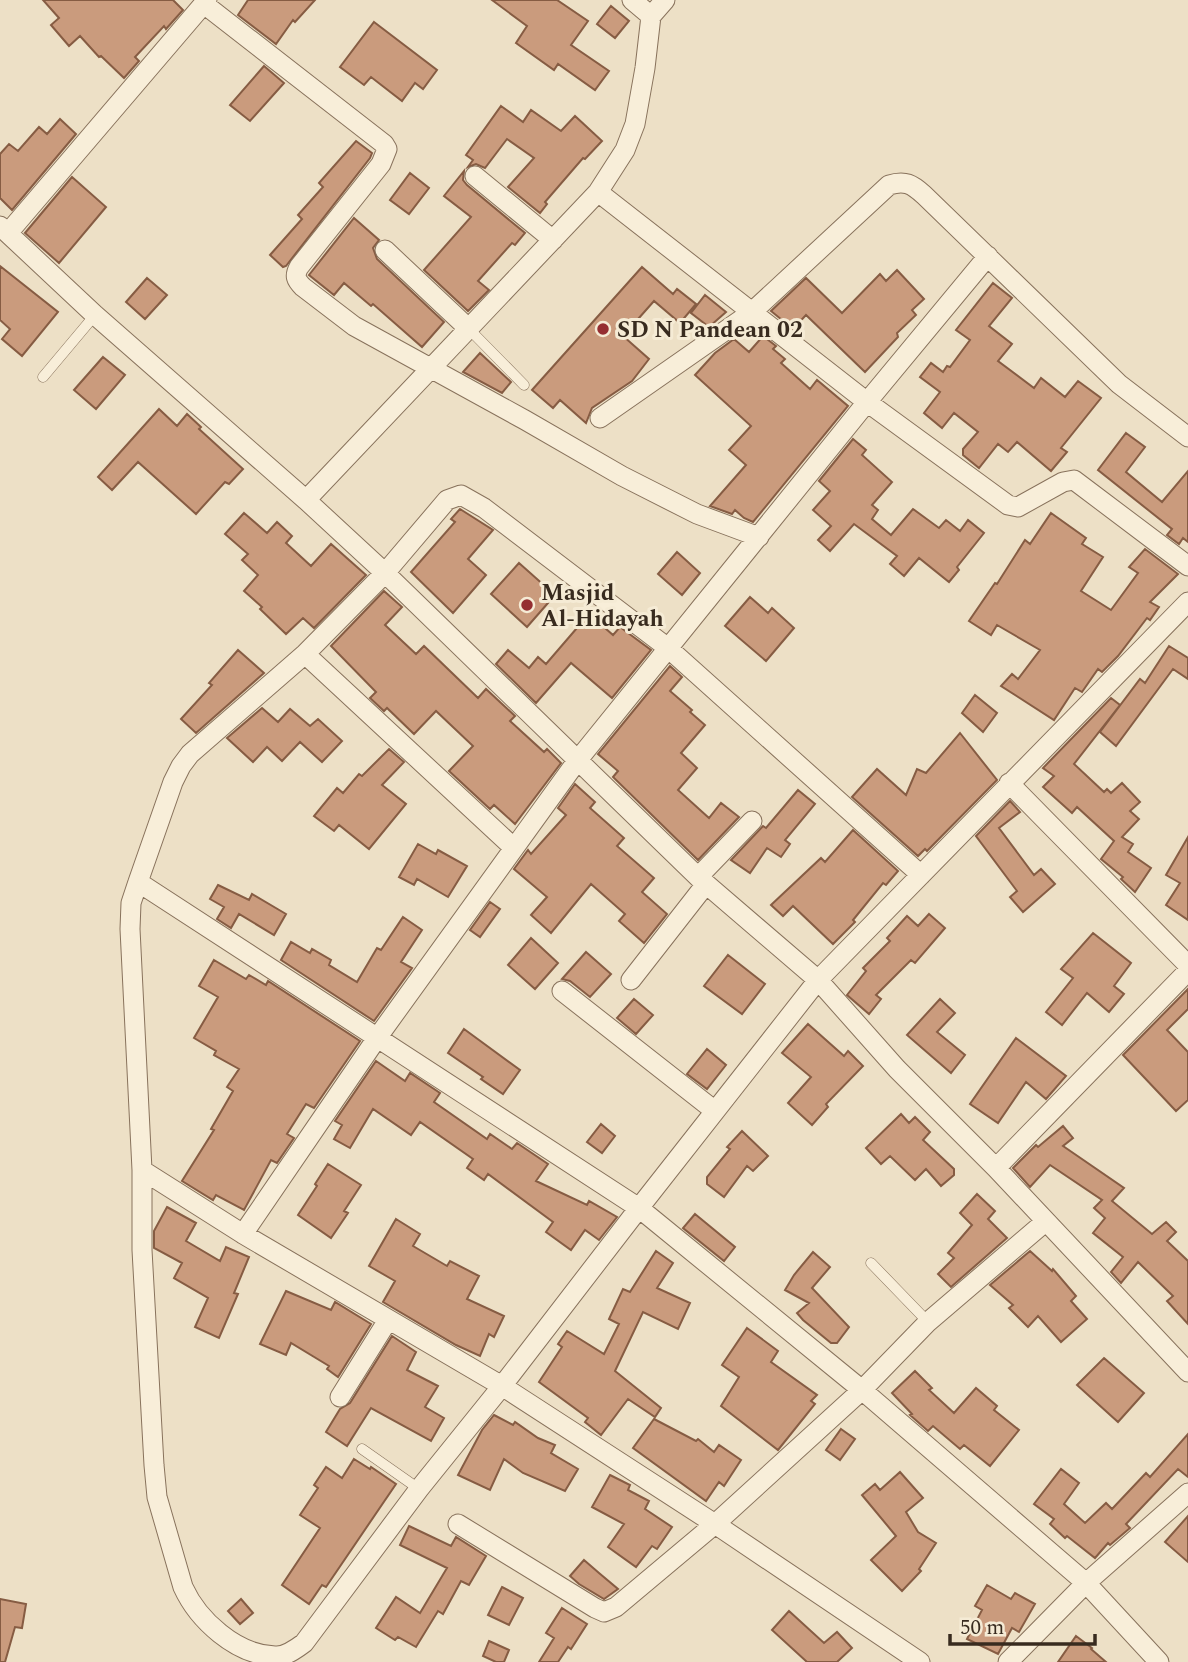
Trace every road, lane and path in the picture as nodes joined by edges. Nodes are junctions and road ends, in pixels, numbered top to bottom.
1 (632, 0) edge
2 (665, 0) edge
3 (205, 2) edge
4 (651, 16) junction
5 (475, 176) dead end
6 (598, 192) junction
7 (4, 230) edge
8 (553, 240) junction
9 (385, 250) dead end
10 (988, 256) junction
11 (752, 312) junction
12 (94, 315) junction
13 (469, 329) junction
14 (432, 368) junction
15 (43, 377) dead end
16 (524, 385) dead end
17 (867, 401) junction
18 (600, 418) dead end
19 (1188, 437) edge
20 (306, 500) junction
21 (759, 537) junction
22 (1188, 566) edge
23 (385, 573) junction
24 (1188, 602) edge
25 (668, 648) junction
26 (305, 654) junction
27 (577, 761) junction
28 (1009, 783) junction
29 (752, 821) dead end
30 (514, 848) junction
31 (921, 874) junction
32 (702, 880) junction
33 (138, 882) junction
34 (1188, 965) edge
35 (1188, 971) edge
36 (631, 980) dead end
37 (818, 981) junction
38 (562, 991) dead end
39 (377, 1038) junction
40 (715, 1111) junction
41 (996, 1168) junction
42 (142, 1170) junction
43 (639, 1208) junction
44 (1045, 1222) junction
45 (243, 1234) junction
46 (871, 1263) dead end
47 (388, 1320) junction
48 (928, 1322) junction
49 (1188, 1373) edge
50 (502, 1386) junction
51 (862, 1390) junction
52 (340, 1397) dead end
53 (362, 1449) dead end
54 (419, 1489) junction
55 (1188, 1493) edge
56 (458, 1524) dead end
57 (715, 1524) junction
58 (1086, 1583) junction
59 (920, 1662) edge
60 (1008, 1662) edge
61 (1159, 1662) edge

1 - 4 street
2 - 4 street
3 - 7 street
3 - 14 street
4 - 6 street
5 - 8 street
6 - 8 street
6 - 11 street
7 - 12 street
8 - 13 street
9 - 13 street
10 - 11 street
10 - 17 street
10 - 19 street
11 - 17 street
11 - 18 street
12 - 15 lane
12 - 20 street
13 - 14 street
13 - 16 lane
14 - 20 street
14 - 21 street
17 - 21 street
17 - 22 street
20 - 23 street
21 - 25 street
23 - 25 street
23 - 26 street
23 - 27 street
24 - 28 street
25 - 27 street
25 - 31 street
26 - 30 street
26 - 33 street
27 - 30 street
27 - 32 street
28 - 31 street
28 - 34 street
29 - 32 street
30 - 39 street
31 - 37 street
32 - 36 street
32 - 37 street
33 - 39 street
33 - 42 street
35 - 41 street
37 - 40 street
37 - 41 street
38 - 40 street
39 - 43 street
39 - 45 street
40 - 43 street
41 - 44 street
42 - 45 street
42 - 54 street
43 - 50 street
43 - 51 street
44 - 48 street
44 - 49 street
45 - 47 street
46 - 48 lane
47 - 50 street
47 - 52 street
48 - 51 street
50 - 54 street
50 - 57 street
51 - 57 street
51 - 58 street
53 - 54 lane
55 - 58 street
56 - 57 street
57 - 59 street
58 - 60 street
58 - 61 street

